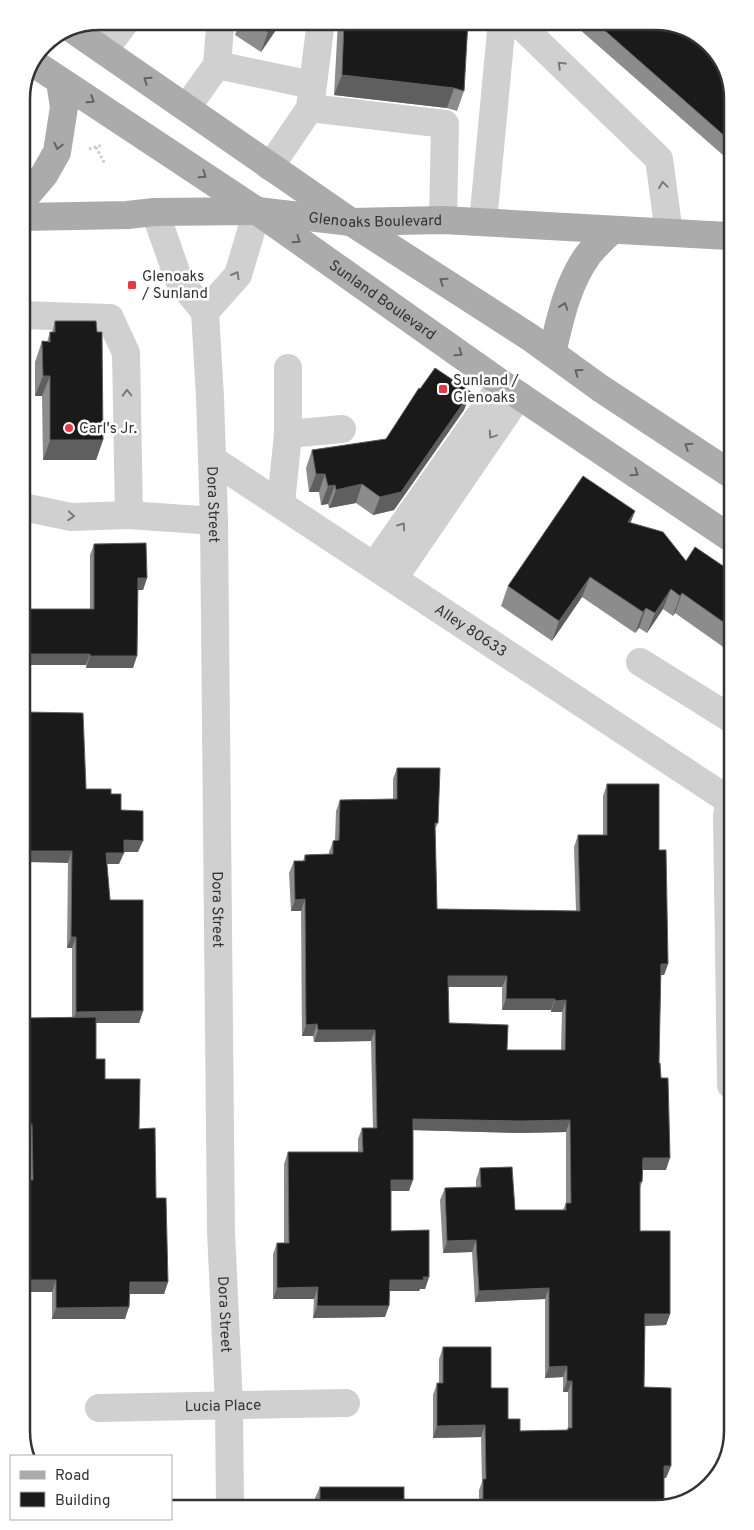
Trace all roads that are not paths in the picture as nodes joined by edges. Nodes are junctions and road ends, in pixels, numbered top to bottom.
1 (119, 30) edge
2 (220, 30) edge
3 (320, 30) edge
4 (501, 30) edge
5 (525, 30) edge
6 (79, 34) edge
7 (104, 51) junction
8 (39, 66) edge
9 (217, 66) junction
10 (60, 81) junction
11 (311, 96) junction
12 (187, 107) junction
13 (270, 166) junction
14 (30, 192) edge
15 (155, 212) junction
16 (257, 212) junction
17 (30, 217) edge
18 (443, 220) junction
19 (351, 222) junction
20 (483, 222) junction
21 (612, 230) junction
22 (669, 233) junction
23 (724, 236) edge
24 (205, 312) junction
25 (30, 315) edge
26 (552, 353) junction
27 (288, 368) dead end
28 (511, 389) junction
29 (342, 429) dead end
30 (288, 434) junction
31 (213, 460) junction
32 (724, 470) edge
33 (281, 503) junction
34 (30, 508) edge
35 (129, 515) junction
36 (214, 521) junction
37 (724, 534) edge
38 (384, 572) junction
39 (640, 662) dead end
40 (724, 714) edge
41 (724, 795) edge
42 (346, 1403) dead end
43 (230, 1405) junction
44 (99, 1408) dead end
45 (230, 1500) edge

1 - 7 street
2 - 9 street
3 - 11 street
4 - 20 street
22 -> 5 street
6 - 7 main road
12 -> 7 main road
8 - 10 main road, Sunland Boulevard
9 - 11 street
9 - 12 street
10 -> 14 main road
10 -> 16 main road, Sunland Boulevard
11 - 13 street
11 - 18 street
12 - 13 main road
13 - 19 main road
15 - 16 main road, Glenoaks Boulevard
15 - 17 main road, Glenoaks Boulevard
15 - 24 street
16 - 19 main road, Glenoaks Boulevard
24 -> 16 street
16 -> 28 main road, Sunland Boulevard
18 - 19 main road, Glenoaks Boulevard
18 - 20 main road, Glenoaks Boulevard
26 -> 19 main road
20 - 21 main road, Glenoaks Boulevard
21 - 22 main road, Glenoaks Boulevard
26 -> 21 main road
22 - 23 main road, Glenoaks Boulevard
24 - 31 street, Dora Street
35 -> 25 street
32 -> 26 main road
27 - 30 street
28 -> 37 main road, Sunland Boulevard
28 - 38 street
29 - 30 street
30 - 33 street
31 - 33 street, Alley 80633
31 - 36 street, Dora Street
33 - 38 street, Alley 80633
34 -> 35 street
35 - 36 street
36 - 43 street, Dora Street
38 - 41 street, Alley 80633
39 - 40 street
42 - 43 street, Lucia Place
43 - 44 street, Lucia Place
43 - 45 street, Dora Street

